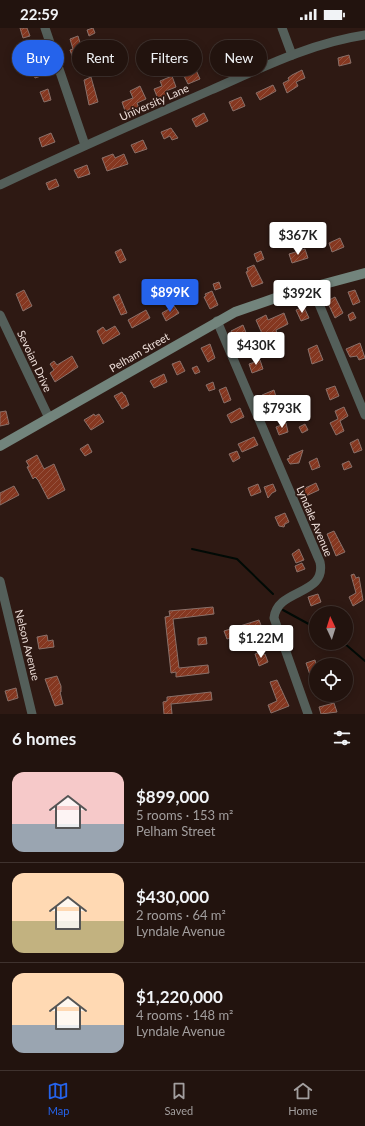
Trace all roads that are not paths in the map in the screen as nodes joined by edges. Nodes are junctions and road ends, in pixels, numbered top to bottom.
1 (45, 28) edge
2 (282, 28) edge
3 (365, 35) edge
4 (292, 55) junction
5 (85, 145) junction
6 (0, 185) edge
7 (365, 273) edge
8 (312, 287) junction
9 (0, 315) edge
10 (217, 321) junction
11 (365, 415) edge
12 (49, 418) junction
13 (0, 446) edge
14 (0, 581) edge
15 (32, 714) edge
16 (308, 714) edge

1 - 5 street
2 - 4 street
3 - 4 street, University Lane
4 - 5 street, University Lane
5 - 6 street, University Lane
7 - 8 street, Pelham Street
8 - 10 street, Pelham Street
8 - 11 street
9 - 12 street, Sevoian Drive
10 - 12 street, Pelham Street
10 - 16 street, Lyndale Avenue
12 - 13 street, Pelham Street
14 - 15 street, Nelson Avenue

